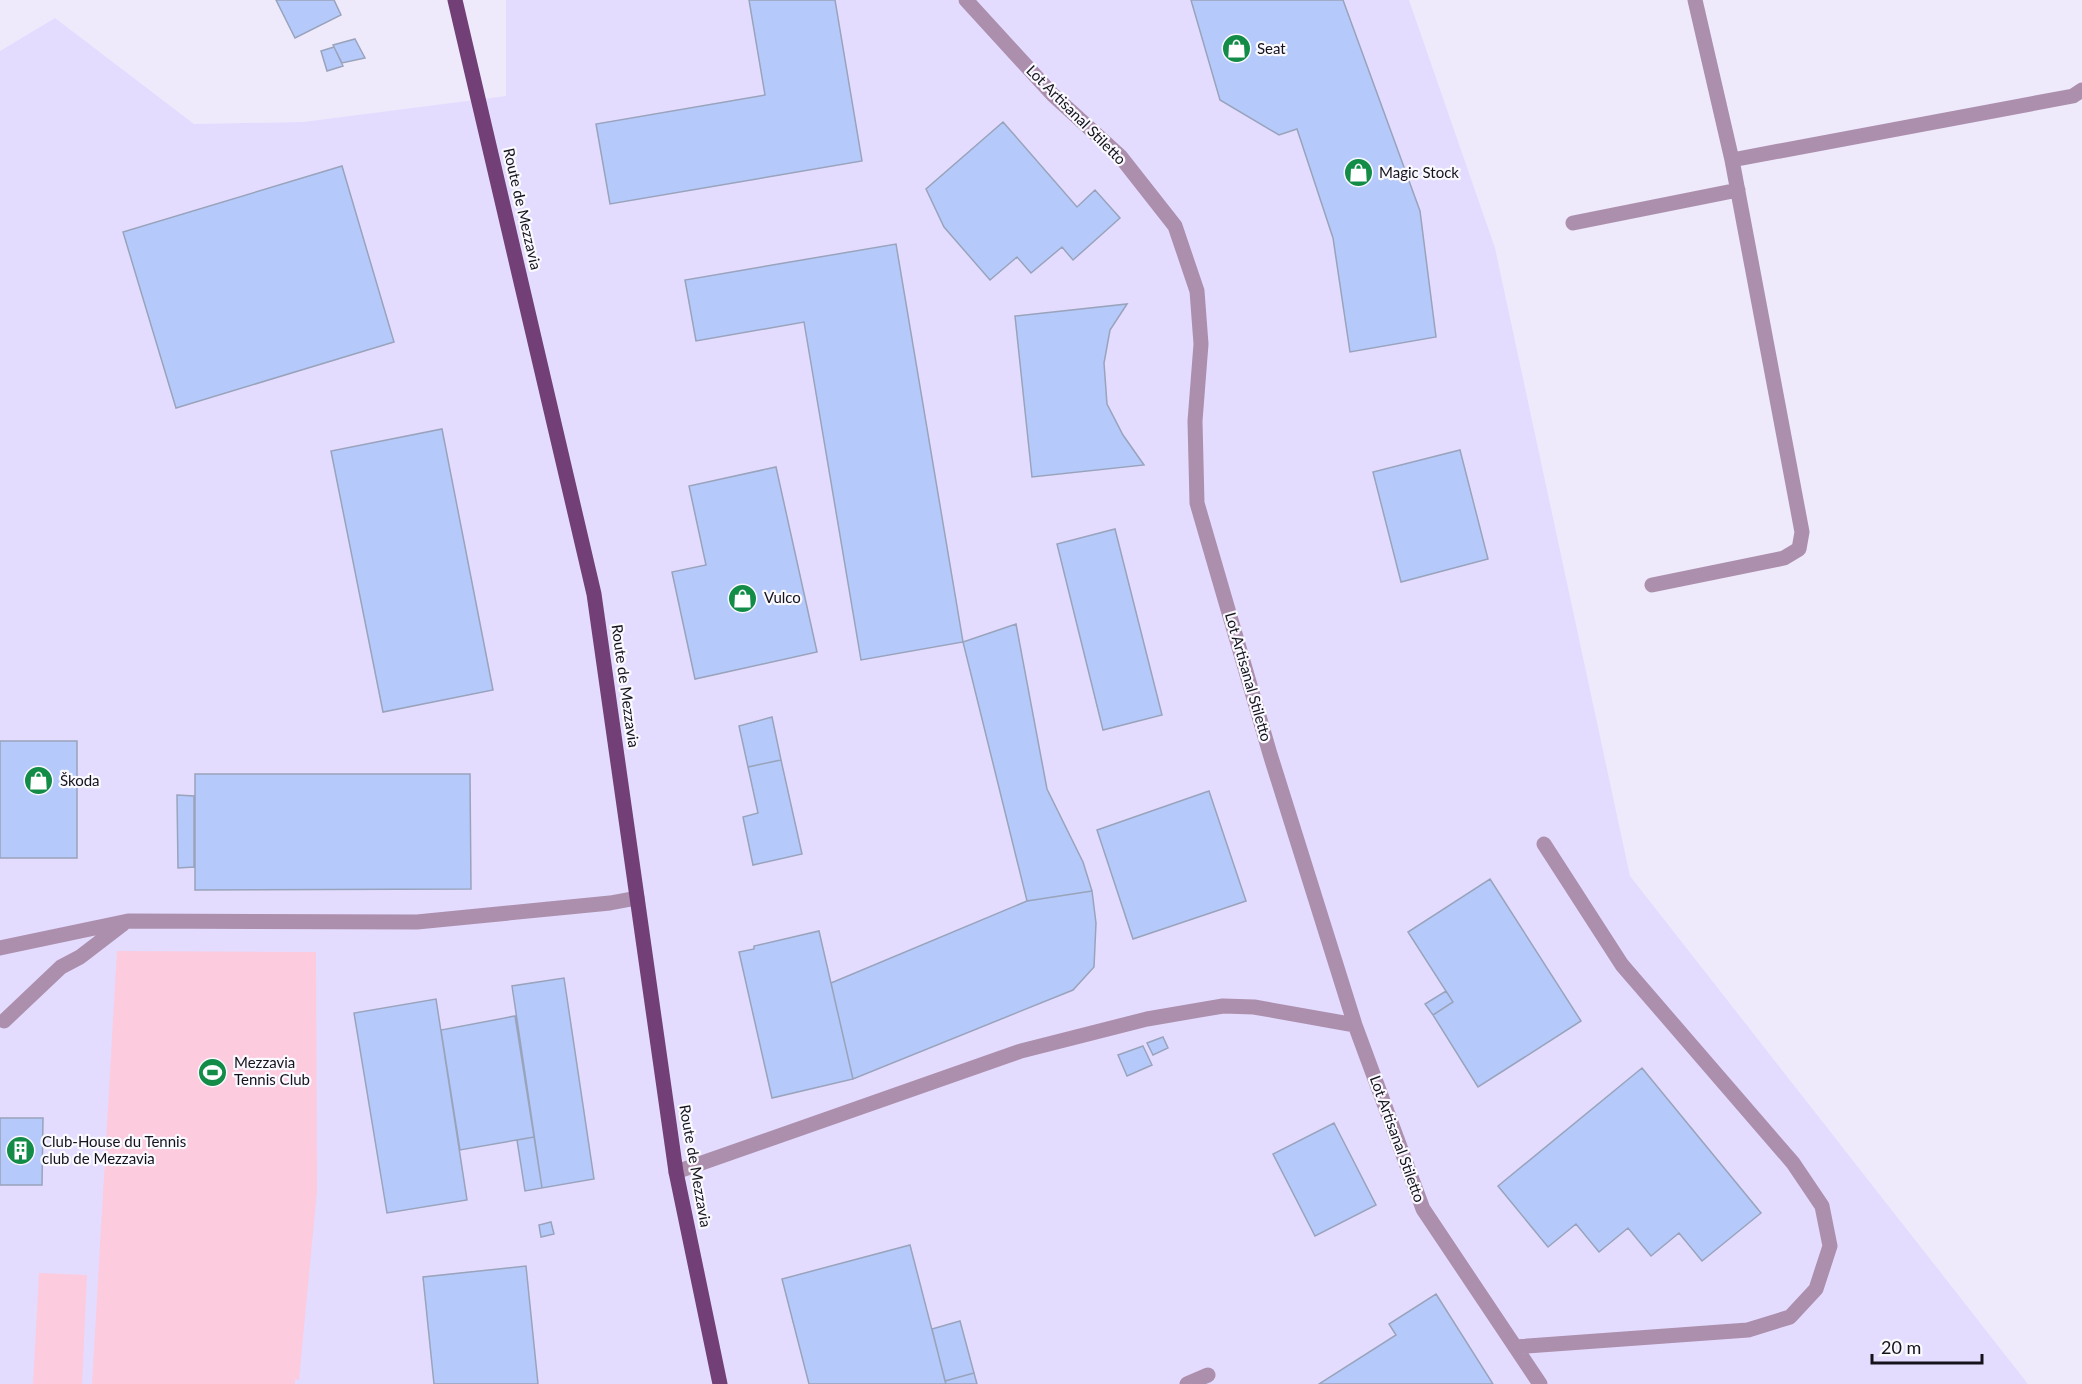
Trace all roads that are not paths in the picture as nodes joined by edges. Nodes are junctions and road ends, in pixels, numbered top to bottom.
1 (455, 0) edge
2 (966, 0) edge
3 (1695, 0) edge
4 (2082, 90) edge
5 (1732, 160) junction
6 (1738, 190) junction
7 (1573, 223) dead end
8 (1652, 585) dead end
9 (1544, 844) dead end
10 (637, 898) junction
11 (128, 921) junction
12 (0, 948) edge
13 (4, 1021) dead end
14 (1355, 1025) junction
15 (676, 1173) junction
16 (1515, 1347) junction
17 (1208, 1375) dead end
18 (720, 1384) edge
19 (1186, 1384) edge
20 (1540, 1384) edge

1 - 10 main road, Route de Mezzavia
2 - 14 street, Lot Artisanal Stiletto
3 - 5 street
4 - 5 street
5 - 6 street
6 - 7 street
6 - 8 street
9 - 16 street
10 - 11 street
10 - 15 main road, Route de Mezzavia
11 - 12 street
11 - 13 street
14 - 15 street
14 - 16 street, Lot Artisanal Stiletto
15 - 18 main road, Route de Mezzavia
16 - 20 street, Lot Artisanal Stiletto
17 - 19 street

